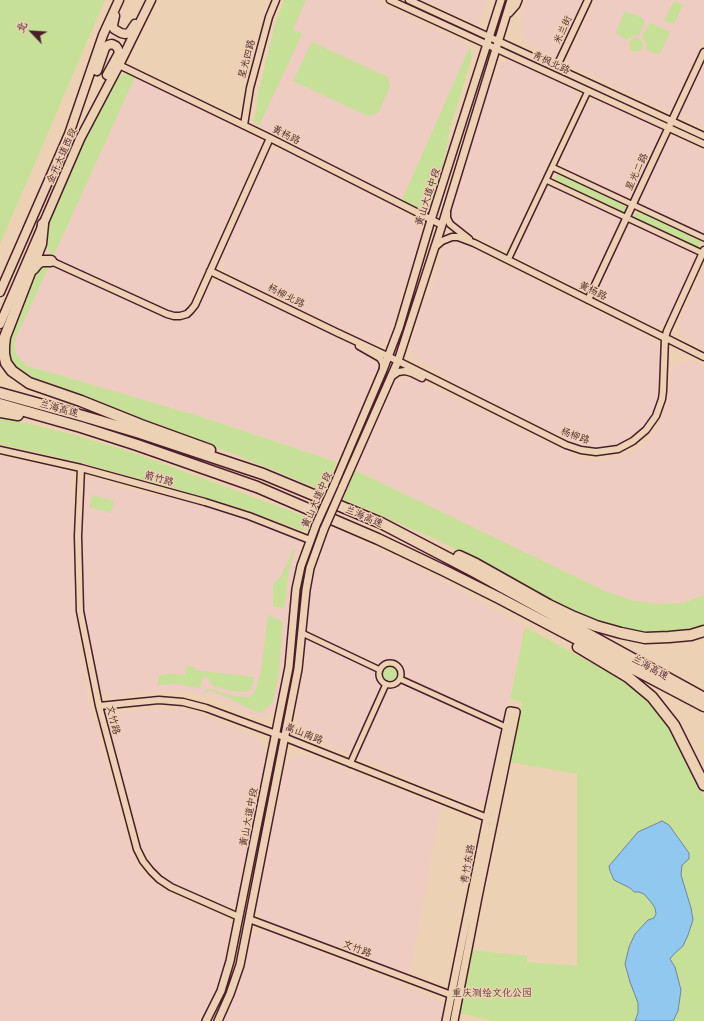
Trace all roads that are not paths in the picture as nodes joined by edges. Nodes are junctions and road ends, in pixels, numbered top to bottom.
1 (151, 0) edge
2 (276, 0) edge
3 (390, 0) edge
4 (409, 0) edge
5 (511, 0) edge
6 (518, 0) edge
7 (588, 0) edge
8 (119, 1) edge
9 (499, 2) edge
10 (145, 12) junction
11 (506, 16) junction
12 (488, 41) junction
13 (498, 45) junction
14 (704, 52) edge
15 (119, 65) junction
16 (556, 68) junction
17 (588, 91) junction
18 (84, 93) junction
19 (98, 105) junction
20 (672, 121) junction
21 (244, 125) junction
22 (668, 128) junction
23 (704, 136) edge
24 (270, 138) junction
25 (704, 144) edge
26 (552, 167) junction
27 (546, 180) junction
28 (632, 205) junction
29 (447, 209) junction
30 (626, 218) junction
31 (431, 220) junction
32 (43, 224) junction
33 (442, 225) junction
34 (704, 238) edge
35 (474, 243) junction
36 (41, 244) junction
37 (435, 247) junction
38 (704, 254) edge
39 (508, 260) junction
40 (51, 261) junction
41 (210, 270) junction
42 (29, 276) junction
43 (0, 292) edge
44 (588, 300) junction
45 (0, 324) edge
46 (352, 340) junction
47 (667, 340) junction
48 (388, 356) junction
49 (704, 357) edge
50 (704, 360) edge
51 (398, 361) junction
52 (383, 370) junction
53 (391, 377) junction
54 (0, 393) edge
55 (0, 404) edge
56 (0, 412) edge
57 (81, 427) junction
58 (0, 450) edge
59 (81, 468) junction
60 (263, 474) junction
61 (382, 524) junction
62 (310, 540) junction
63 (499, 598) junction
64 (302, 632) junction
65 (704, 632) edge
66 (380, 670) junction
67 (400, 679) junction
68 (663, 680) junction
69 (386, 684) junction
70 (704, 698) edge
71 (99, 706) junction
72 (704, 706) edge
73 (513, 711) dead end
74 (509, 729) junction
75 (276, 734) junction
76 (284, 738) junction
77 (350, 764) junction
78 (704, 785) edge
79 (490, 819) junction
80 (239, 917) junction
81 (250, 919) junction
82 (455, 996) junction
83 (206, 1021) edge
84 (218, 1021) edge
85 (446, 1021) edge
86 (454, 1021) edge

1 - 10 main road, 金开大道西段
2 - 21 street, 星光四路
3 - 12 street, 青枫北路
4 - 12 street, 青枫北路
5 - 11 main road, 黄山大道中段
6 - 11 main road
7 - 16 street, 米兰街
8 - 10 main road
8 - 18 main road, 金开大道西段
9 - 12 main road, 黄山大道中段
10 - 15 main road, 金开大道西段
11 - 13 main road, 黄山大道中段
12 - 13 street, 青枫北路
12 - 31 main road, 黄山大道中段
13 - 16 street, 青枫北路
13 - 17 street, 青枫北路
13 - 29 main road, 黄山大道中段
14 - 20 street, 星光二路
15 - 19 main road, 金开大道西段
15 - 21 street, 黄杨路
16 - 20 street, 青枫北路
17 - 22 street, 青枫北路
17 - 26 street
18 - 19 main road
18 - 43 main road, 金开大道西段
19 - 32 main road, 金开大道西段
20 - 22 street, 星光二路
20 - 23 street, 青枫北路
21 - 24 street, 黄杨路
22 - 25 street, 青枫北路
22 - 28 street, 星光二路
24 - 31 street, 黄杨路
24 - 41 street
26 - 27 street
26 - 28 street
27 - 30 street
27 - 39 street
28 - 30 street, 星光二路
28 - 34 street
29 - 33 main road, 黄山大道中段
29 - 35 street
30 - 38 street
30 - 44 street, 星光二路
31 - 33 street, 黄杨路
31 - 48 main road, 黄山大道中段
32 - 36 highway
32 - 45 main road, 金开大道西段
33 - 37 main road, 黄山大道中段
35 - 37 street
35 - 39 street, 黄杨路
36 - 40 highway
36 - 42 highway
37 - 51 main road, 黄山大道中段
38 - 47 street, 杨柳路
39 - 44 street, 黄杨路
40 - 41 street
40 - 42 highway
41 - 46 street, 杨柳北路
42 - 60 highway
44 - 47 street, 黄杨路
46 - 48 street, 杨柳路
46 - 52 street
47 - 49 street, 黄杨路
47 - 50 street
47 - 51 street, 杨柳路
47 - 53 street, 杨柳路
48 - 51 street, 杨柳路
48 - 52 main road, 黄山大道中段
51 - 53 main road, 黄山大道中段
52 - 62 main road, 黄山大道中段, bridge
53 - 64 main road, 黄山大道中段, bridge
54 - 60 highway, 兰海高速
55 - 57 highway, 兰海高速
56 - 57 highway
57 - 63 highway, 兰海高速
58 - 59 street, 箭竹路
59 - 62 street, 箭竹路
59 - 71 street, 文竹路
60 - 61 highway, 兰海高速
61 - 65 highway
61 - 68 highway, 兰海高速
62 - 75 main road, 黄山大道中段
63 - 68 highway
63 - 78 highway
64 - 66 street
64 - 76 main road, 黄山大道中段
66 - 67 street
66 - 69 street
67 - 69 street
67 - 74 street
68 - 70 highway, 兰海高速
68 - 72 highway
69 - 77 street
71 - 75 street, 嵩山南路
71 - 80 street, 文竹路
73 - 74 main road, 青竹东路
74 - 79 main road, 青竹东路
75 - 76 street, 嵩山南路
75 - 80 main road, 黄山大道中段
76 - 77 street, 嵩山南路
76 - 81 main road, 黄山大道中段
77 - 79 street, 嵩山南路
79 - 82 main road, 青竹东路
80 - 83 main road, 黄山大道中段
81 - 82 street, 文竹路
81 - 84 main road, 黄山大道中段
82 - 85 main road, 青竹东路
82 - 86 main road, 青竹东路

